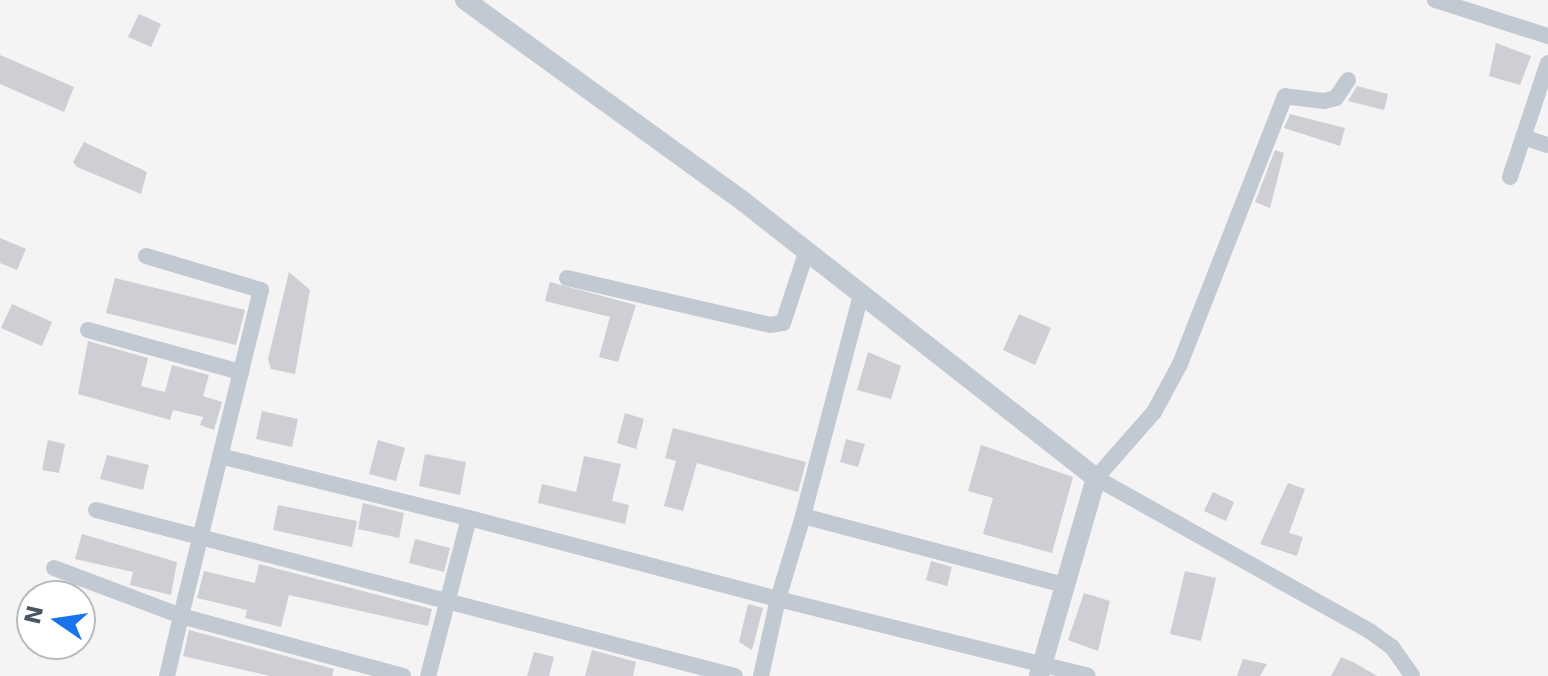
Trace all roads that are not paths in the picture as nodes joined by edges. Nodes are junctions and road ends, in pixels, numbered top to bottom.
1 (465, 0) edge
2 (1435, 0) edge
3 (1548, 36) edge
4 (1548, 63) edge
5 (1348, 80) dead end
6 (1523, 137) junction
7 (1548, 145) edge
8 (1510, 177) dead end
9 (806, 253) junction
10 (146, 256) dead end
11 (567, 278) dead end
12 (860, 298) junction
13 (88, 330) dead end
14 (241, 372) junction
15 (220, 456) junction
16 (1096, 478) junction
17 (96, 510) dead end
18 (803, 516) junction
19 (469, 518) junction
20 (198, 540) junction
21 (54, 568) dead end
22 (1064, 585) junction
23 (778, 599) junction
24 (448, 601) junction
25 (181, 616) junction
26 (1040, 670) edge
27 (167, 676) edge
28 (403, 676) edge
29 (428, 676) edge
30 (735, 676) edge
31 (761, 676) edge
32 (1088, 676) edge
33 (1412, 676) edge

1 - 9 street
2 - 3 street
4 - 6 street
5 - 16 street
6 - 7 street
6 - 8 street
9 - 11 street
9 - 12 street
10 - 14 street
12 - 16 street
12 - 18 street
13 - 14 street
14 - 15 street
15 - 19 street
15 - 20 street
16 - 22 street
16 - 33 street
17 - 20 street
18 - 22 street
18 - 23 street
19 - 23 street
19 - 24 street
20 - 24 street
20 - 25 street
21 - 25 street
22 - 26 street
23 - 26 street
23 - 31 street
24 - 29 street
24 - 30 street
25 - 27 street
25 - 28 street
26 - 32 street

